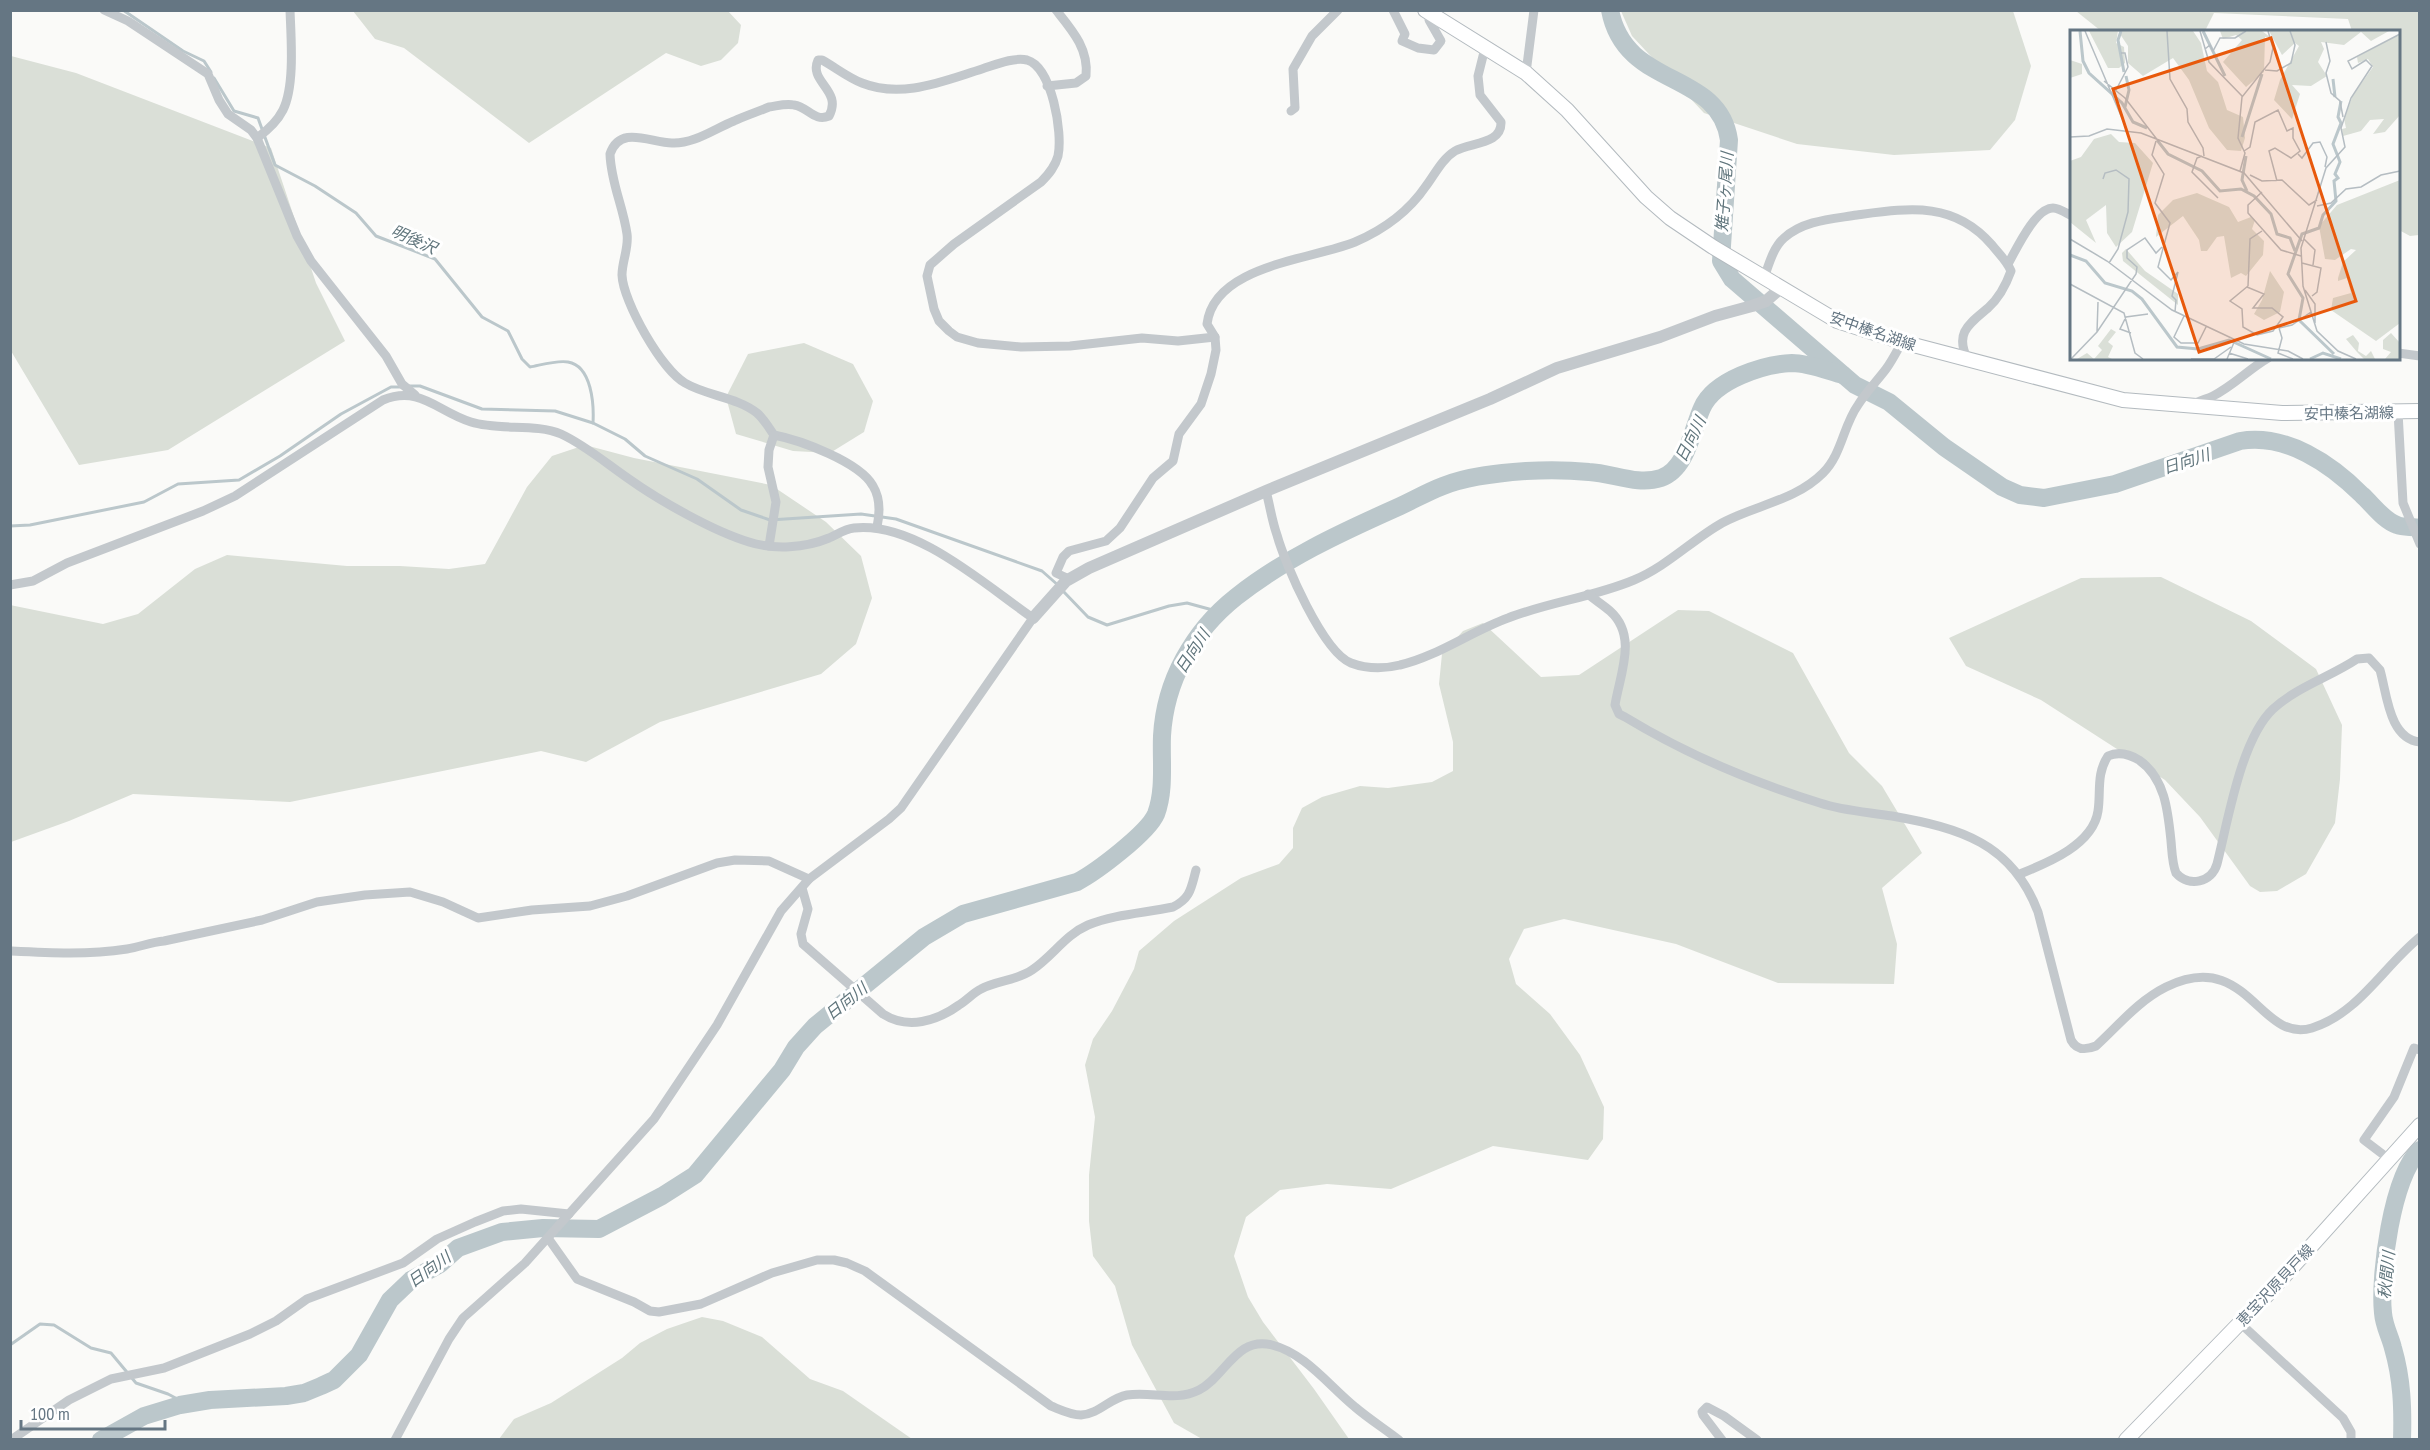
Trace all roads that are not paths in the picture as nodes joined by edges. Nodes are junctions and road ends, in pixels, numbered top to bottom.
1 (104, 10) edge
2 (290, 10) edge
3 (1056, 10) edge
4 (1338, 10) edge
5 (1393, 10) edge
6 (1534, 10) edge
7 (1428, 12) edge
8 (1485, 48) junction
9 (1526, 73) junction
10 (1047, 86) junction
11 (1290, 111) dead end
12 (257, 138) junction
13 (2070, 215) edge
14 (2008, 264) junction
15 (1764, 278) junction
16 (1781, 288) junction
17 (1215, 337) junction
18 (1902, 342) junction
19 (2400, 353) edge
20 (2420, 356) edge
21 (1968, 360) junction
22 (2266, 360) edge
23 (417, 397) junction
24 (2190, 407) junction
25 (2420, 411) edge
26 (2398, 412) junction
27 (774, 435) junction
28 (1266, 491) junction
29 (877, 527) junction
30 (2420, 544) edge
31 (769, 546) junction
32 (1064, 583) junction
33 (10, 585) edge
34 (1588, 594) junction
35 (1033, 618) junction
36 (2420, 742) edge
37 (1196, 870) dead end
38 (2020, 874) junction
39 (809, 879) junction
40 (802, 888) junction
41 (2420, 937) edge
42 (10, 951) edge
43 (2420, 1050) edge
44 (2420, 1125) edge
45 (2389, 1159) junction
46 (566, 1216) junction
47 (550, 1236) junction
48 (2240, 1323) junction
49 (12, 1436) edge
50 (395, 1440) edge
51 (1399, 1440) edge
52 (1722, 1440) edge
53 (1757, 1440) edge
54 (2126, 1440) edge
55 (2351, 1440) edge

1 - 12 street
2 - 12 street
3 - 10 street
4 - 11 street
5 - 7 street
6 - 9 street
7 - 8 main road, 安中榛名湖線
8 - 9 main road, 安中榛名湖線
8 - 17 street
9 - 15 main road, 安中榛名湖線
10 - 17 street
10 - 27 street
12 - 23 street
13 - 14 street
14 - 15 street
14 - 21 street
15 - 16 main road, 安中榛名湖線
16 - 18 main road, 安中榛名湖線
16 - 28 street
17 - 32 street
18 - 21 main road, 安中榛名湖線
18 - 34 street
19 - 20 street
21 - 24 main road, 安中榛名湖線
22 - 24 street
23 - 31 street
23 - 33 street
24 - 26 main road, 安中榛名湖線
25 - 26 main road, 安中榛名湖線
26 - 30 street
27 - 29 street
27 - 31 street
28 - 32 street
28 - 34 street
29 - 31 street
29 - 35 street
32 - 35 street
34 - 38 street
35 - 39 street
36 - 38 street
37 - 40 street
38 - 41 street
39 - 40 street
39 - 42 street
40 - 46 street
43 - 45 street
44 - 45 main road, 恵宝沢原貝戸線
45 - 48 main road, 恵宝沢原貝戸線
46 - 47 street
46 - 49 street
47 - 50 street
47 - 51 street
48 - 54 main road, 恵宝沢原貝戸線
48 - 55 street
52 - 53 street

